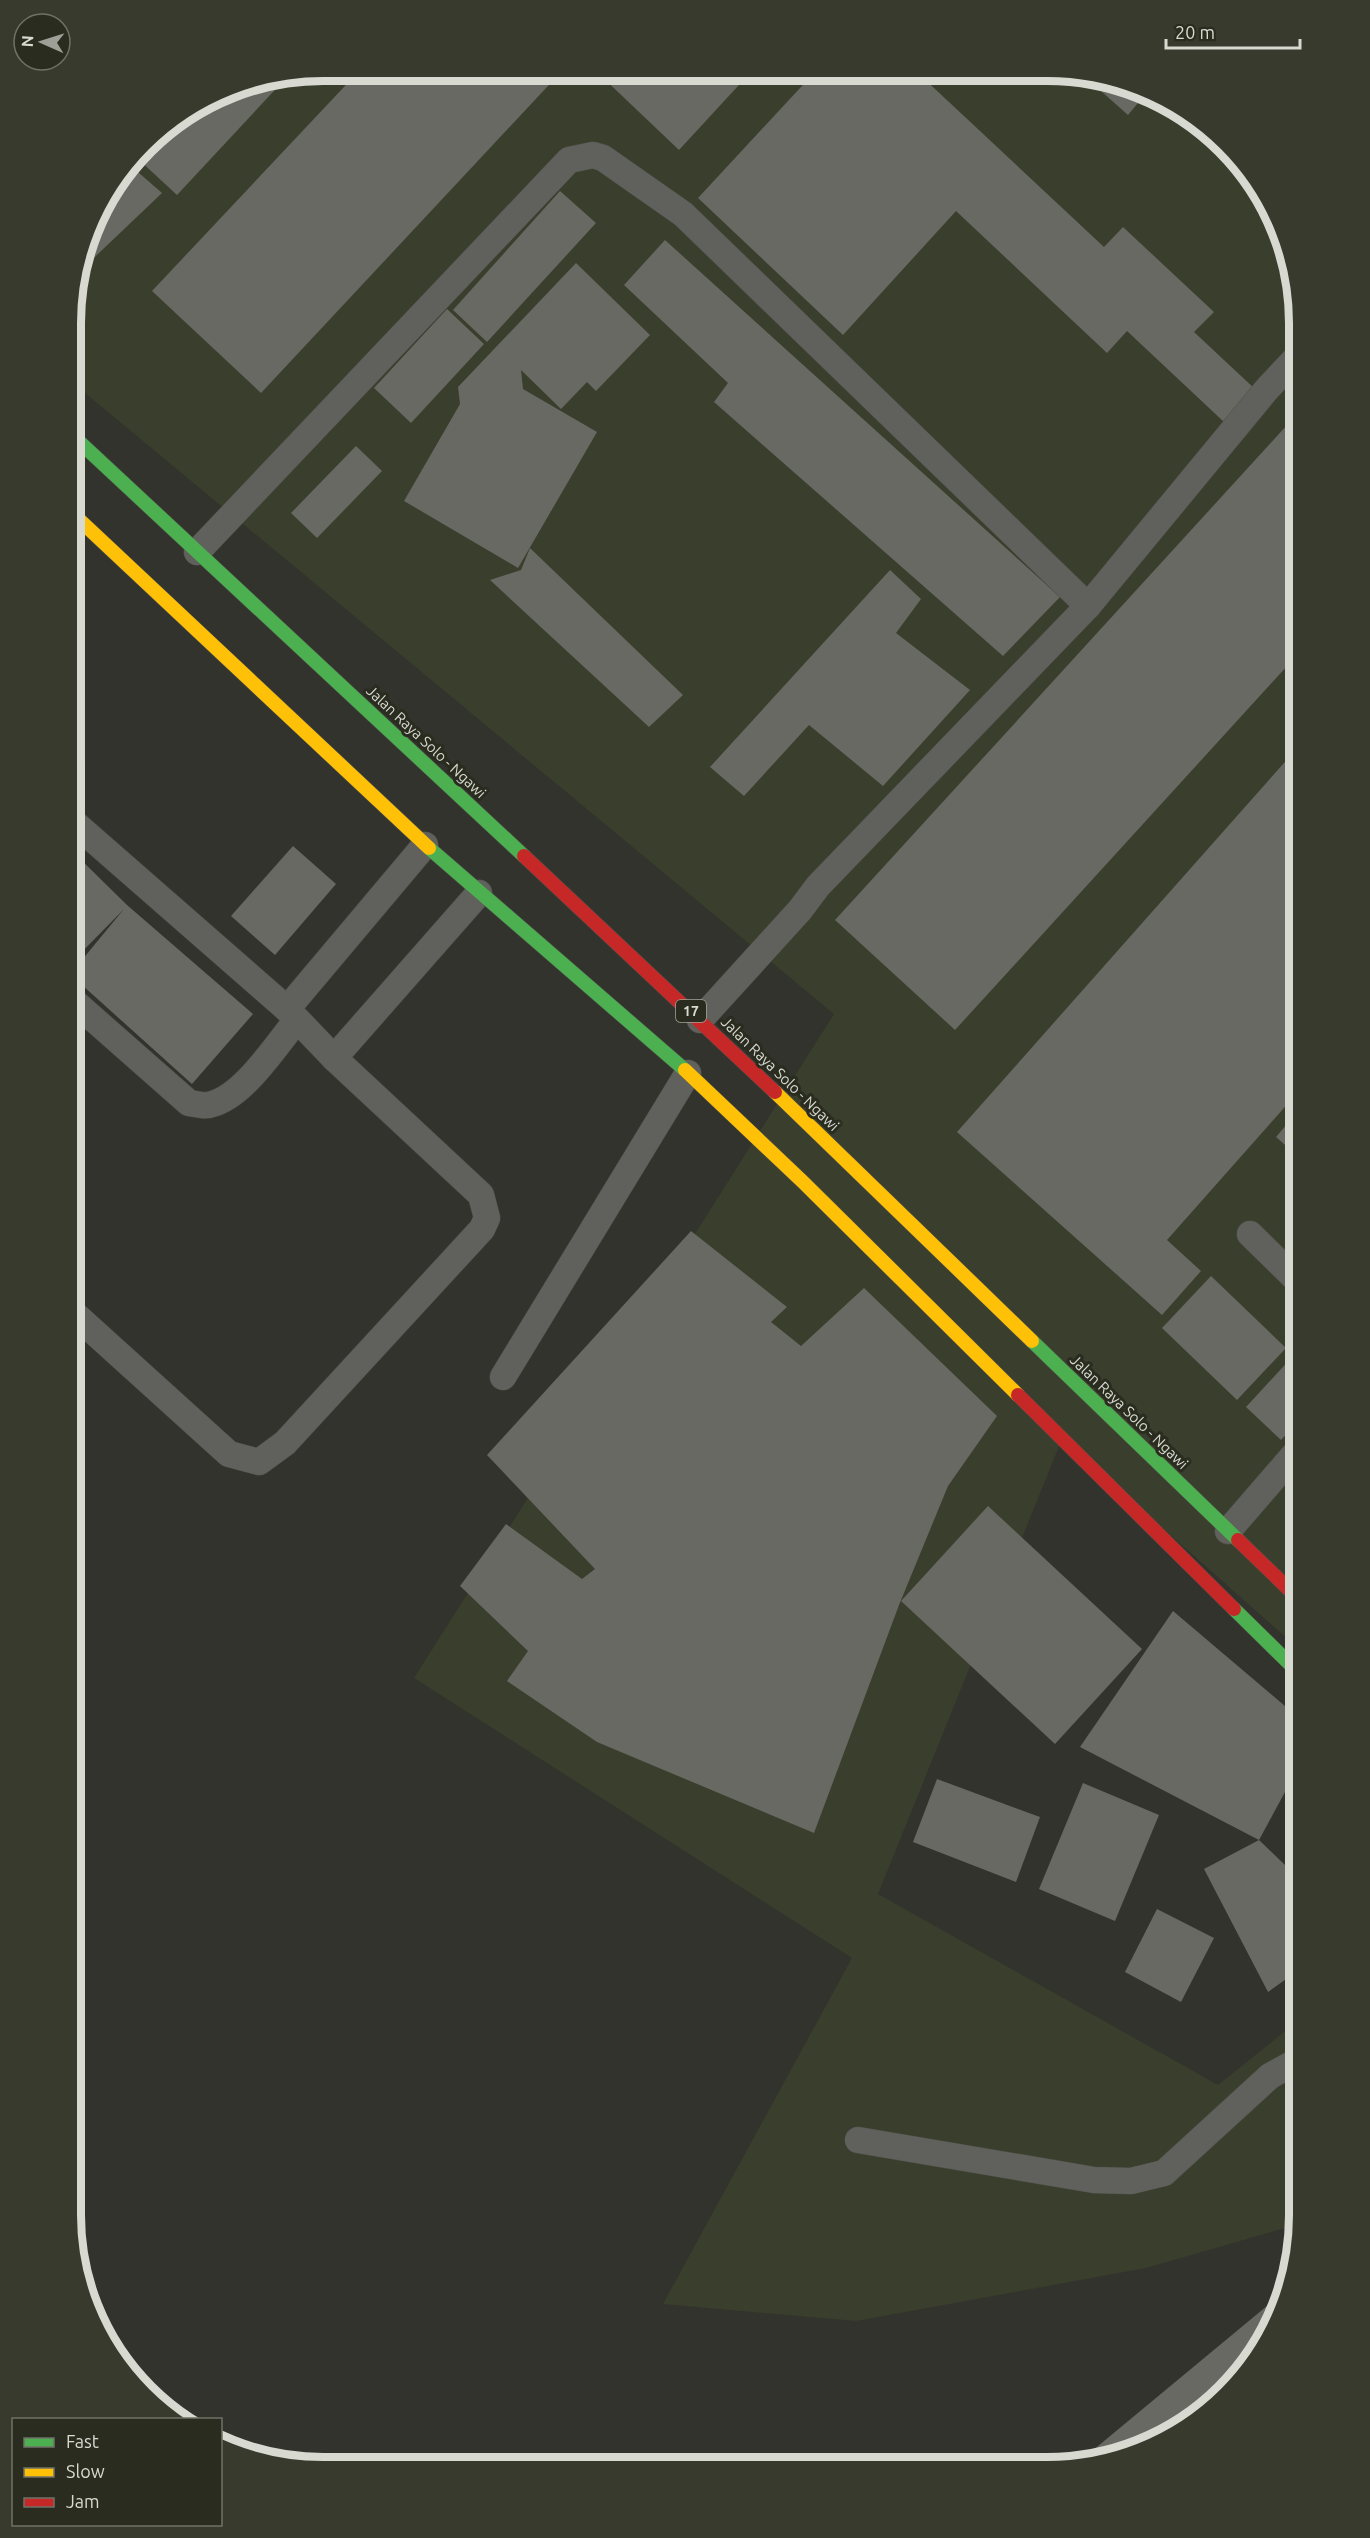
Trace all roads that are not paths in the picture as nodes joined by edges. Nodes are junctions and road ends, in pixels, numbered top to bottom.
1 (1289, 366) edge
2 (81, 443) edge
3 (81, 521) edge
4 (197, 552) junction
5 (1088, 606) junction
6 (81, 829) edge
7 (425, 845) junction
8 (479, 893) junction
9 (81, 1008) edge
10 (292, 1015) junction
11 (700, 1020) junction
12 (334, 1058) junction
13 (688, 1073) junction
14 (1250, 1234) dead end
15 (1289, 1272) edge
16 (81, 1319) edge
17 (503, 1377) dead end
18 (1289, 1461) edge
19 (1228, 1531) junction
20 (1289, 1589) edge
21 (1289, 1663) edge
22 (1289, 2066) edge
23 (858, 2140) dead end

1 - 5 lane
2 - 4 highway, Jalan Raya Solo - Ngawi / 17
3 - 7 highway
4 - 5 lane
4 - 11 highway, Jalan Raya Solo - Ngawi / 17
5 - 11 lane
6 - 10 lane
7 - 8 highway
7 - 10 lane
8 - 12 lane
8 - 13 highway
9 - 10 lane
10 - 12 lane
11 - 19 highway, Jalan Raya Solo - Ngawi / 17
12 - 16 lane
13 - 17 lane
13 - 21 highway
14 - 15 lane
18 - 19 lane
19 - 20 highway, Jalan Raya Solo - Ngawi / 17
22 - 23 lane

